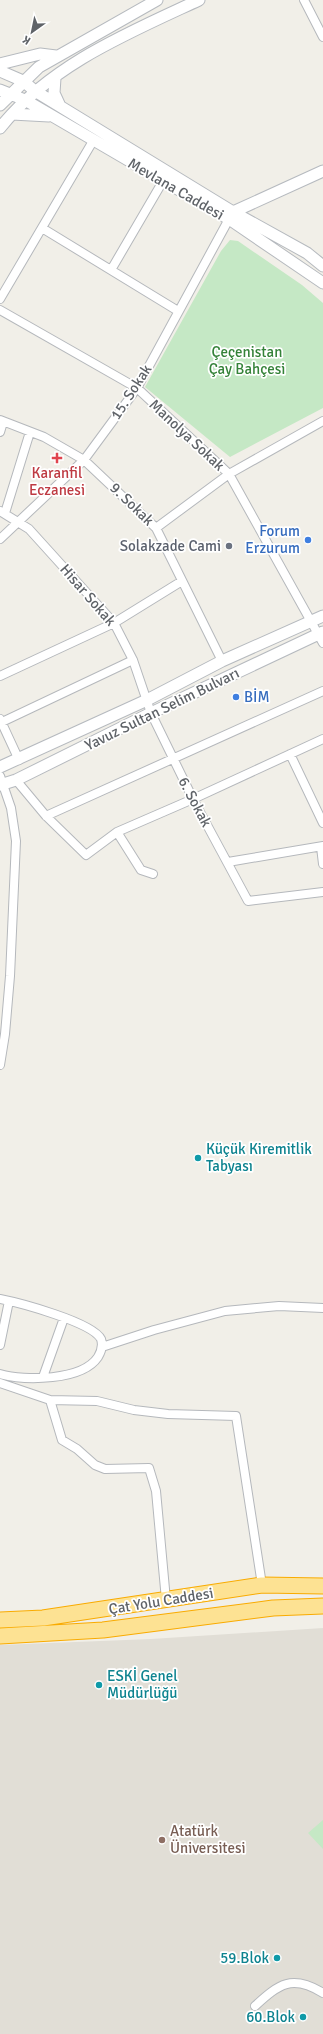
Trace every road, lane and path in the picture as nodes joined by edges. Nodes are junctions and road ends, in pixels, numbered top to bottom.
1 (158, 0) edge
2 (199, 0) edge
3 (304, 0) edge
4 (323, 37) edge
5 (56, 56) junction
6 (0, 64) edge
7 (0, 71) edge
8 (55, 78) junction
9 (23, 81) junction
10 (5, 91) edge
11 (35, 91) junction
12 (25, 100) junction
13 (0, 105) edge
14 (60, 106) junction
15 (12, 114) junction
16 (52, 117) junction
17 (0, 128) edge
18 (93, 141) junction
19 (323, 171) edge
20 (163, 181) junction
21 (231, 215) junction
22 (42, 228) junction
23 (323, 266) edge
24 (111, 270) junction
25 (323, 283) edge
26 (0, 298) edge
27 (0, 310) edge
28 (178, 311) junction
29 (137, 388) junction
30 (1, 421) edge
31 (323, 421) edge
32 (0, 432) edge
33 (30, 432) junction
34 (84, 460) junction
35 (229, 474) junction
36 (2, 512) edge
37 (18, 521) junction
38 (156, 528) junction
39 (0, 539) edge
40 (182, 581) junction
41 (323, 616) edge
42 (310, 621) junction
43 (114, 622) junction
44 (321, 636) edge
45 (133, 660) junction
46 (222, 661) junction
47 (0, 676) edge
48 (323, 691) edge
49 (147, 700) junction
50 (151, 713) junction
51 (1, 720) edge
52 (323, 739) edge
53 (290, 754) junction
54 (173, 758) junction
55 (19, 760) junction
56 (0, 767) edge
57 (16, 780) junction
58 (1, 782) edge
59 (193, 800) junction
60 (46, 816) junction
61 (323, 823) edge
62 (116, 832) junction
63 (322, 847) edge
64 (228, 862) junction
65 (323, 864) edge
66 (153, 874) dead end
67 (323, 892) edge
68 (0, 1065) edge
69 (0, 1299) edge
70 (9, 1301) junction
71 (323, 1308) edge
72 (64, 1318) junction
73 (0, 1345) edge
74 (102, 1347) junction
75 (0, 1374) edge
76 (43, 1377) junction
77 (0, 1383) edge
78 (50, 1400) junction
79 (262, 1585) junction
80 (323, 1586) edge
81 (166, 1600) junction
82 (323, 1606) edge
83 (0, 1620) edge
84 (0, 1636) edge
85 (323, 1993) edge
86 (255, 2006) dead end

1 - 5 main road
2 - 8 main road
3 - 4 street
5 - 6 main road
5 - 9 main road
7 - 9 main road, Mevlana Caddesi
8 - 11 main road
8 - 14 main road
9 - 10 main road
9 - 11 main road, Mevlana Caddesi
10 - 12 main road, Mevlana Caddesi
10 - 13 main road
11 - 12 main road
11 - 14 main road, Mevlana Caddesi
12 - 15 main road
12 - 16 main road, Mevlana Caddesi
14 - 21 main road, Mevlana Caddesi
15 - 16 main road
15 - 17 main road
16 - 18 main road, Mevlana Caddesi
18 - 20 main road, Mevlana Caddesi
18 - 22 street
19 - 21 main road
20 - 21 main road, Mevlana Caddesi
20 - 24 street
21 - 23 main road, Mevlana Caddesi
21 - 25 main road, Mevlana Caddesi
21 - 28 street, 15. Sokak
22 - 24 street
22 - 26 street
24 - 28 street
27 - 29 street, Manolya Sokak
28 - 29 street, 15. Sokak
29 - 34 street, 15. Sokak
29 - 35 street, Manolya Sokak
30 - 32 street
30 - 33 street, 9. Sokak
31 - 35 street
33 - 34 street, 9. Sokak
33 - 36 street
34 - 37 street, 15. Sokak
34 - 38 street, 9. Sokak
35 - 38 street
35 - 42 street, Manolya Sokak
36 - 37 street, Hisar Sokak
37 - 39 street, 15. Sokak
37 - 43 street, Hisar Sokak
38 - 40 street, 9. Sokak
40 - 43 street
40 - 46 street, 9. Sokak
41 - 42 main road, Yavuz Sultan Selim Bulvarı
42 - 44 street, Manolya Sokak
42 - 46 main road, Yavuz Sultan Selim Bulvarı
43 - 45 street, Hisar Sokak
43 - 47 street
44 - 50 main road, Yavuz Sultan Selim Bulvarı
45 - 49 street, Hisar Sokak
45 - 51 street
46 - 49 main road, Yavuz Sultan Selim Bulvarı
48 - 54 street
49 - 50 street, 6. Sokak
49 - 55 main road, Yavuz Sultan Selim Bulvarı
50 - 54 street, 6. Sokak
50 - 57 main road, Yavuz Sultan Selim Bulvarı
51 - 55 street
52 - 53 street
53 - 59 street
53 - 61 street
54 - 59 street, 6. Sokak
54 - 60 street
55 - 56 main road, Yavuz Sultan Selim Bulvarı
57 - 58 main road, Yavuz Sultan Selim Bulvarı
57 - 60 street
58 - 68 street
59 - 62 street
59 - 64 street, 6. Sokak
60 - 62 street
62 - 66 street
63 - 64 street
63 - 65 street
64 - 67 street, 6. Sokak
69 - 70 street
70 - 72 street
70 - 73 street
71 - 74 street
72 - 74 street
72 - 76 street
74 - 76 street
75 - 76 street
77 - 78 street
78 - 79 street
78 - 81 street
79 - 80 highway, Çat Yolu Caddesi
79 - 81 highway, Çat Yolu Caddesi
81 - 83 highway, Çat Yolu Caddesi
82 - 84 highway, Çat Yolu Caddesi
85 - 86 street

